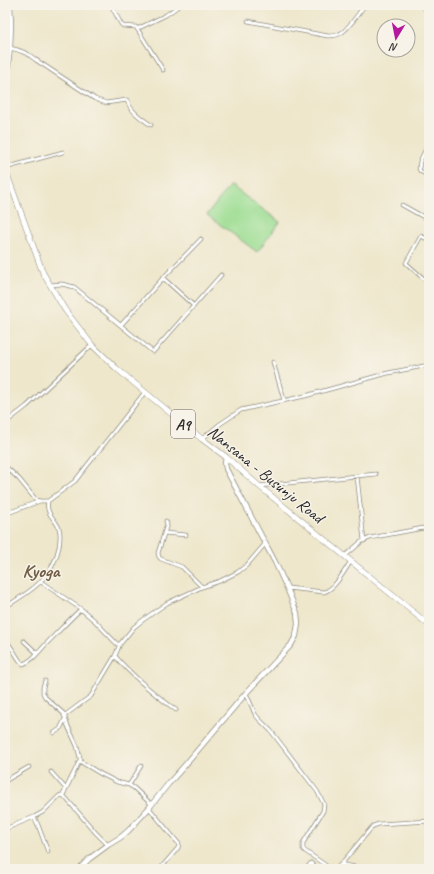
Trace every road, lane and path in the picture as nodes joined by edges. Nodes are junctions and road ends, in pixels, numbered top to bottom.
1 (10, 5) edge
2 (111, 5) edge
3 (180, 5) edge
4 (365, 5) edge
5 (422, 5) edge
6 (429, 16) edge
7 (248, 21) dead end
8 (137, 29) junction
9 (10, 48) junction
10 (163, 70) dead end
11 (5, 91) edge
12 (151, 125) dead end
13 (429, 143) edge
14 (63, 152) dead end
15 (5, 169) edge
16 (429, 176) edge
17 (402, 205) dead end
18 (429, 220) edge
19 (201, 239) dead end
20 (429, 240) edge
21 (221, 275) dead end
22 (163, 278) junction
23 (424, 279) dead end
24 (50, 285) junction
25 (194, 306) junction
26 (121, 325) junction
27 (92, 345) junction
28 (272, 362) dead end
29 (429, 365) edge
30 (145, 392) junction
31 (284, 400) junction
32 (5, 423) edge
33 (202, 439) junction
34 (226, 457) junction
35 (5, 466) edge
36 (376, 474) dead end
37 (357, 476) junction
38 (259, 486) junction
39 (40, 501) junction
40 (48, 501) junction
41 (5, 514) edge
42 (166, 521) dead end
43 (429, 527) edge
44 (164, 533) junction
45 (186, 535) dead end
46 (364, 541) junction
47 (265, 544) junction
48 (345, 556) junction
49 (351, 561) junction
50 (41, 582) junction
51 (202, 587) junction
52 (287, 588) junction
53 (5, 607) edge
54 (81, 609) junction
55 (429, 625) edge
56 (5, 638) edge
57 (24, 640) dead end
58 (120, 644) junction
59 (37, 653) junction
60 (116, 656) junction
61 (45, 681) dead end
62 (246, 693) junction
63 (176, 710) dead end
64 (64, 718) junction
65 (54, 733) dead end
66 (80, 760) junction
67 (141, 766) dead end
68 (29, 767) dead end
69 (51, 772) dead end
70 (5, 782) edge
71 (129, 785) junction
72 (66, 789) junction
73 (63, 795) junction
74 (150, 806) junction
75 (34, 817) junction
76 (429, 821) edge
77 (5, 829) edge
78 (108, 845) junction
79 (48, 852) dead end
80 (5, 859) edge
81 (342, 863) junction
82 (6, 869) edge
83 (79, 869) edge
84 (160, 869) edge
85 (306, 869) edge
86 (316, 869) edge
87 (331, 869) edge
88 (336, 869) edge
89 (369, 869) edge

1 - 9 street
2 - 8 street
3 - 8 street
4 - 7 street
5 - 6 street
8 - 10 street
9 - 11 street
9 - 12 street
13 - 16 street
14 - 15 street
15 - 24 main road, Nansana - Busunju Road / A9
17 - 18 street
19 - 22 street
20 - 23 street
21 - 25 street
22 - 25 street
22 - 26 street
24 - 26 street
24 - 27 main road, Nansana - Busunju Road / A9
25 - 26 street
27 - 30 main road, Nansana - Busunju Road / A9
27 - 32 street
28 - 31 street
29 - 31 street
30 - 33 main road, Nansana - Busunju Road / A9
30 - 40 street
31 - 33 street
33 - 34 main road, Nansana - Busunju Road / A9
34 - 38 main road, Nansana - Busunju Road / A9
34 - 47 street
35 - 39 street
36 - 37 street
37 - 38 street
37 - 46 street
38 - 48 main road, Nansana - Busunju Road / A9
39 - 40 street
39 - 41 street
40 - 50 street
42 - 44 street
43 - 46 street
44 - 45 street
44 - 51 street
46 - 48 street
47 - 51 street
47 - 52 street
48 - 49 main road, Nansana - Busunju Road / A9
49 - 52 street
49 - 55 main road, Nansana - Busunju Road / A9
50 - 53 street
50 - 54 street
51 - 58 street
52 - 62 street
54 - 58 street
54 - 59 street
56 - 59 street
57 - 59 street
58 - 60 street
60 - 63 street
60 - 64 street
61 - 64 street
62 - 74 street
62 - 87 street
64 - 65 street
64 - 66 street
66 - 71 street
66 - 72 street
67 - 71 street
68 - 70 street
69 - 72 street
71 - 74 street
72 - 73 street
73 - 75 street
73 - 78 street
74 - 78 street
74 - 84 street
75 - 77 street
75 - 79 street
76 - 81 street
78 - 83 street
80 - 82 street
81 - 88 street
81 - 89 street
85 - 86 street

